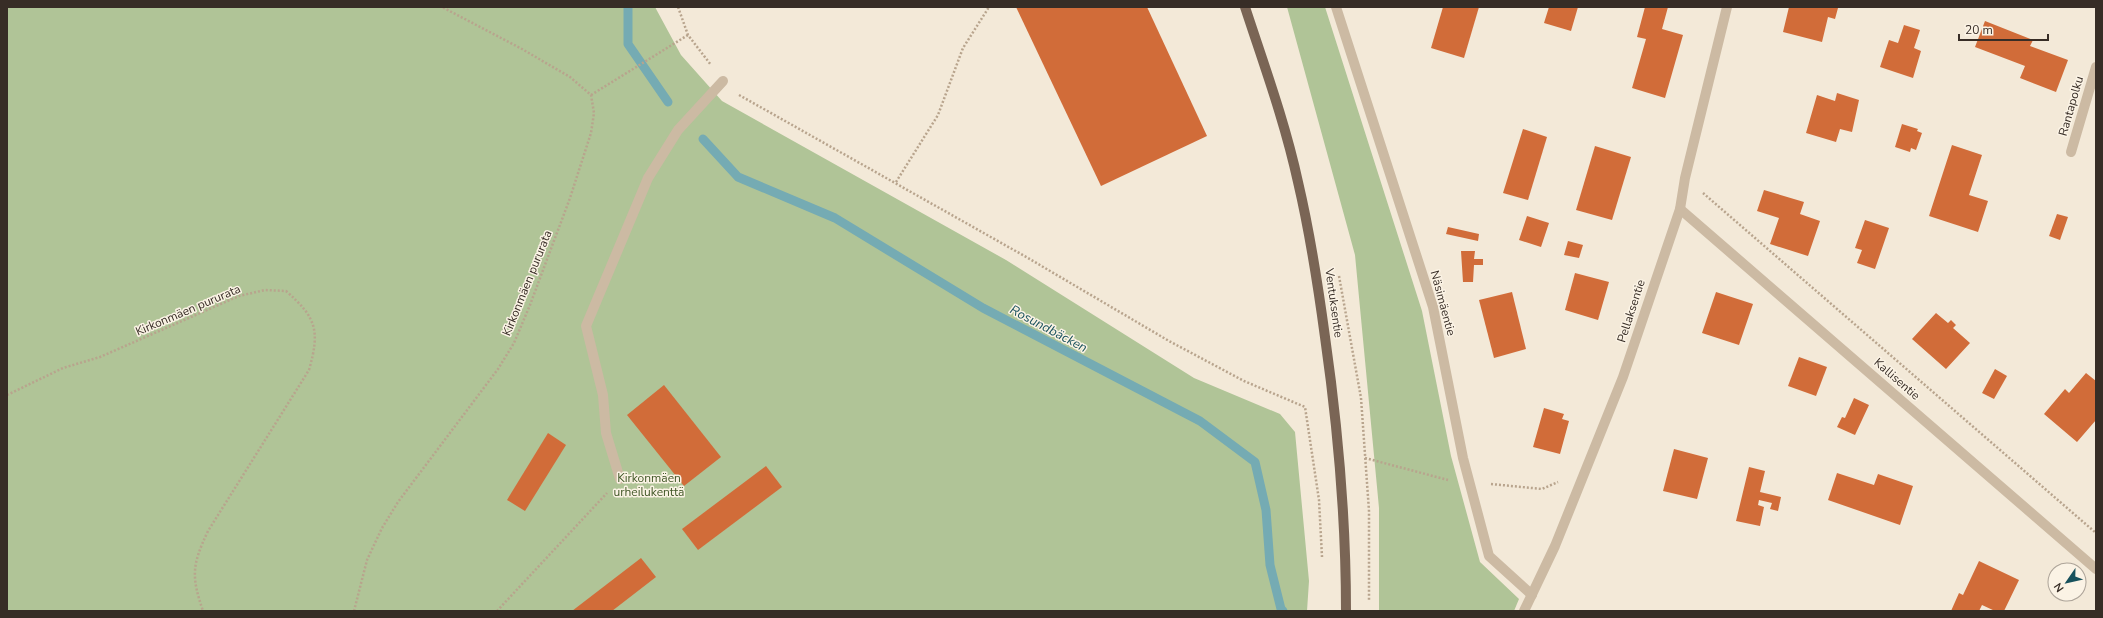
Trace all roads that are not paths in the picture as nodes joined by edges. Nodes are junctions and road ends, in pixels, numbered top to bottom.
1 (1245, 7) edge
2 (1336, 7) edge
3 (1727, 7) edge
4 (2096, 67) edge
5 (723, 81) road end
6 (2071, 152) dead end
7 (1680, 209) junction
8 (620, 479) road end
9 (2096, 569) edge
10 (1532, 595) junction
11 (1346, 611) edge
12 (1524, 611) edge

1 - 11 main road, Ventuksentie
2 - 10 street, Näsimäentie
3 - 7 street, Pellaksentie
4 - 6 street, Rantapolku
5 - 8 street
7 - 9 street, Kallisentie
7 - 10 street, Pellaksentie
10 - 12 street, Pellaksentie

